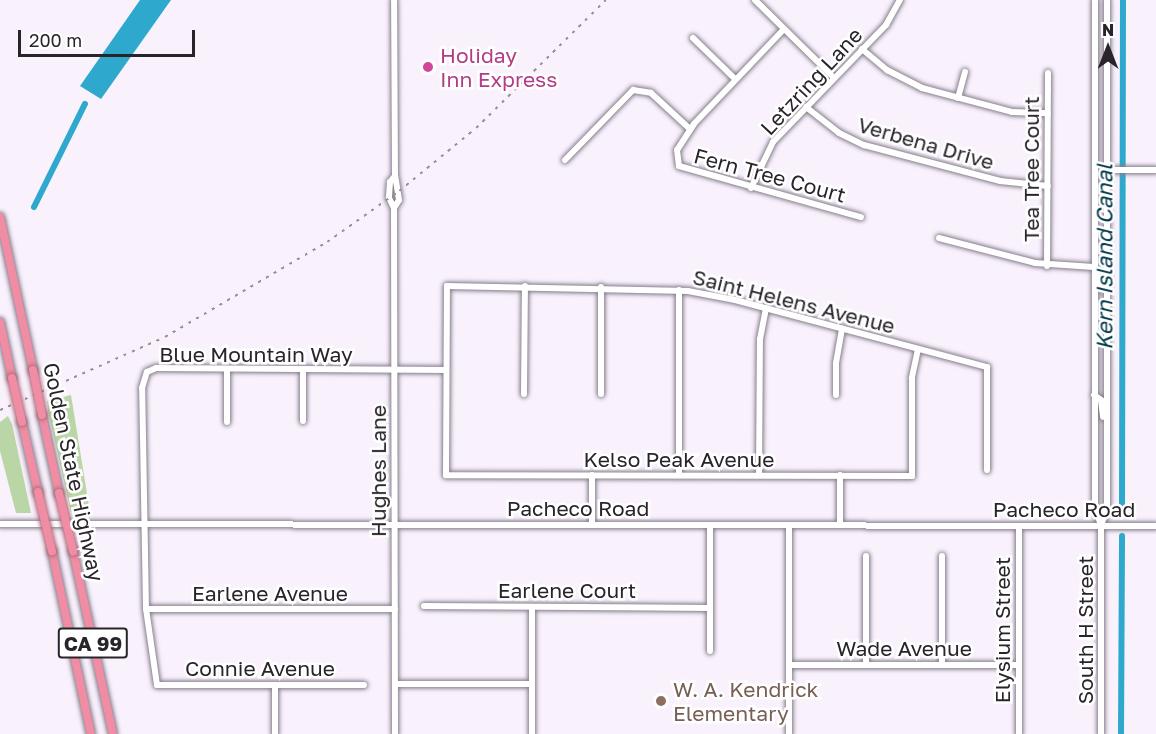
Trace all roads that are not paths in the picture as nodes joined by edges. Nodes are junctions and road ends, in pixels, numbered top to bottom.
1 (394, 0) edge
2 (754, 0) edge
3 (900, 0) edge
4 (1095, 0) edge
5 (1107, 0) edge
6 (784, 29) junction
7 (693, 38) dead end
8 (862, 49) junction
9 (964, 72) dead end
10 (1047, 73) dead end
11 (834, 78) junction
12 (735, 79) junction
13 (958, 98) junction
14 (806, 107) junction
15 (1047, 114) junction
16 (690, 129) junction
17 (565, 160) dead end
18 (1095, 170) junction
19 (1105, 170) junction
20 (1156, 170) edge
21 (1047, 186) junction
22 (751, 188) junction
23 (0, 217) edge
24 (861, 217) dead end
25 (939, 238) dead end
26 (1047, 266) junction
27 (1094, 267) junction
28 (525, 286) junction
29 (602, 286) junction
30 (680, 290) junction
31 (766, 309) junction
32 (0, 322) edge
33 (1106, 322) junction
34 (842, 329) junction
35 (918, 349) junction
36 (227, 369) junction
37 (303, 369) junction
38 (395, 370) junction
39 (446, 370) junction
40 (524, 394) dead end
41 (601, 394) dead end
42 (836, 395) dead end
43 (1094, 395) junction
44 (303, 421) dead end
45 (227, 422) dead end
46 (1106, 444) junction
47 (987, 470) dead end
48 (592, 475) junction
49 (679, 475) junction
50 (759, 475) junction
51 (840, 475) junction
52 (0, 524) edge
53 (145, 524) junction
54 (395, 525) junction
55 (592, 525) junction
56 (710, 525) junction
57 (789, 525) junction
58 (840, 525) junction
59 (1019, 525) junction
60 (1101, 526) junction
61 (1156, 526) edge
62 (866, 556) dead end
63 (942, 556) dead end
64 (424, 606) dead end
65 (532, 607) junction
66 (710, 608) junction
67 (146, 609) junction
68 (394, 609) junction
69 (710, 651) dead end
70 (789, 665) junction
71 (866, 665) junction
72 (942, 665) junction
73 (1019, 665) junction
74 (394, 684) junction
75 (532, 684) junction
76 (275, 685) junction
77 (364, 685) dead end
78 (90, 734) edge
79 (113, 734) edge
80 (275, 734) edge
81 (394, 734) edge
82 (532, 734) edge
83 (789, 734) edge
84 (1019, 734) edge
85 (1101, 734) edge

1 - 38 street, Hughes Lane
2 - 6 street
3 - 8 street, Letzring Lane
4 - 18 street, South H Street
5 - 19 street, South H Street
6 - 11 street
6 - 12 street
7 - 12 street
8 - 11 street, Letzring Lane
8 - 13 street
9 - 13 street
10 - 15 street, Tea Tree Court
11 - 14 street, Letzring Lane
12 - 16 street
13 - 15 street
14 - 21 street, Verbena Drive
14 - 22 street, Letzring Lane
15 - 21 street, Tea Tree Court
16 - 17 street
16 - 22 street, Fern Tree Court
18 - 19 street
18 - 27 street, South H Street
19 - 20 street
19 - 33 street, South H Street
21 - 26 street, Tea Tree Court
22 - 24 street, Fern Tree Court
23 - 79 highway, Golden State Highway / CA 99, bridge
25 - 26 street
26 - 27 street
27 - 33 street
27 - 43 street, South H Street
28 - 29 street, Saint Helens Avenue
28 - 39 street, Saint Helens Avenue
28 - 40 street
29 - 30 street, Saint Helens Avenue
29 - 41 street
30 - 31 street, Saint Helens Avenue
30 - 49 street
31 - 34 street, Saint Helens Avenue
31 - 50 street
32 - 78 highway, Golden State Highway / CA 99, bridge
33 - 46 street, South H Street
34 - 35 street, Saint Helens Avenue
34 - 42 street
35 - 47 street, Saint Helens Avenue
35 - 51 street, Kelso Peak Avenue
36 - 37 street, Blue Mountain Way
36 - 45 street
36 - 53 street, Blue Mountain Way
37 - 38 street, Blue Mountain Way
37 - 44 street
38 - 39 street, Blue Mountain Way
38 - 54 street, Hughes Lane
39 - 48 street, Kelso Peak Avenue
43 - 46 street
43 - 60 street, South H Street
46 - 60 street, South H Street
48 - 49 street, Kelso Peak Avenue
48 - 55 street
49 - 50 street, Kelso Peak Avenue
50 - 51 street, Kelso Peak Avenue
51 - 58 street
52 - 53 street, Pacheco Road
53 - 54 street, Pacheco Road
53 - 67 street
54 - 55 street, Pacheco Road
54 - 68 street, Hughes Lane
55 - 56 street, Pacheco Road
56 - 57 street, Pacheco Road
56 - 66 street
57 - 58 street, Pacheco Road
57 - 70 street
58 - 59 street, Pacheco Road
59 - 60 street, Pacheco Road
59 - 73 street, Elysium Street
60 - 61 street, Pacheco Road
60 - 85 street, South H Street
62 - 71 street
63 - 72 street
64 - 65 street, Earlene Court
65 - 66 street, Earlene Court
65 - 75 street
66 - 69 street
67 - 68 street, Earlene Avenue
67 - 76 street, Connie Avenue
68 - 74 street, Hughes Lane
70 - 71 street, Wade Avenue
70 - 83 street
71 - 72 street, Wade Avenue
72 - 73 street, Wade Avenue
73 - 84 street, Elysium Street
74 - 75 street
74 - 81 street, Hughes Lane
75 - 82 street
76 - 77 street, Connie Avenue
76 - 80 street

